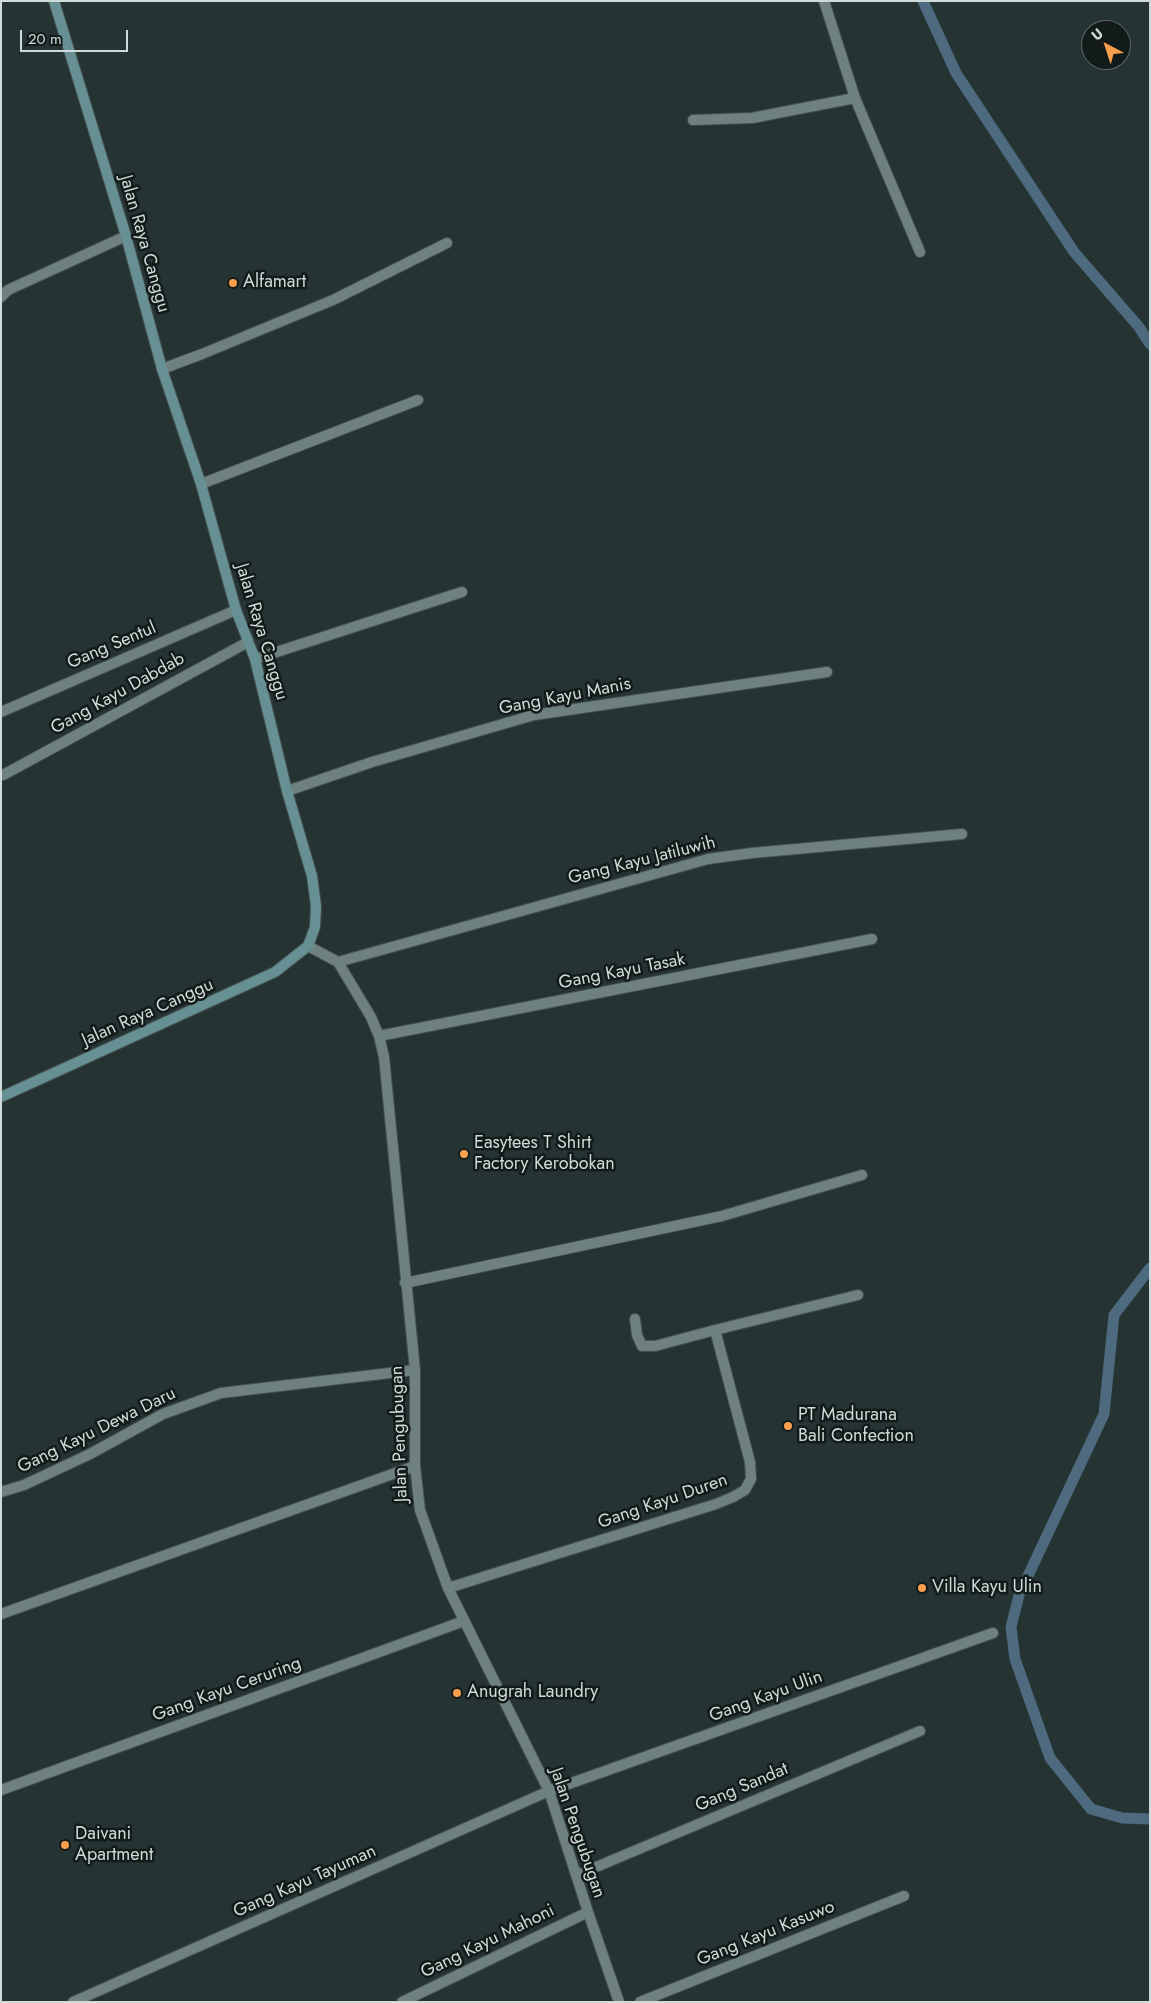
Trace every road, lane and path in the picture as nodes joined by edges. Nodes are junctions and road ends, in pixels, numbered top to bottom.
1 (54, 1) edge
2 (824, 1) edge
3 (855, 98) junction
4 (693, 120) dead end
5 (126, 236) junction
6 (447, 243) dead end
7 (920, 252) dead end
8 (1, 297) edge
9 (162, 369) junction
10 (418, 400) dead end
11 (201, 484) junction
12 (462, 592) dead end
13 (236, 610) junction
14 (248, 642) junction
15 (255, 660) junction
16 (827, 672) dead end
17 (1, 712) edge
18 (3, 775) dead end
19 (288, 791) junction
20 (962, 834) dead end
21 (872, 939) dead end
22 (308, 946) junction
23 (338, 962) junction
24 (379, 1036) junction
25 (1, 1097) edge
26 (862, 1175) dead end
27 (405, 1283) junction
28 (858, 1295) dead end
29 (636, 1319) dead end
30 (715, 1330) junction
31 (415, 1370) junction
32 (415, 1466) junction
33 (1, 1492) edge
34 (448, 1588) junction
35 (1, 1614) edge
36 (464, 1621) junction
37 (993, 1633) dead end
38 (920, 1731) dead end
39 (1, 1790) edge
40 (549, 1791) junction
41 (577, 1875) junction
42 (904, 1896) dead end
43 (588, 1912) junction
44 (73, 2002) edge
45 (402, 2002) edge
46 (619, 2002) edge
47 (640, 2002) edge

1 - 5 main road, Jalan Raya Canggu
2 - 3 street
3 - 4 street
3 - 7 street
5 - 8 street
5 - 9 main road, Jalan Raya Canggu
6 - 9 street
9 - 11 main road, Jalan Raya Canggu
10 - 11 street
11 - 13 main road, Jalan Raya Canggu
12 - 15 street
13 - 14 main road, Jalan Raya Canggu
13 - 17 street, Gang Sentul
14 - 15 main road, Jalan Raya Canggu
14 - 18 street, Gang Kayu Dabdab
15 - 19 main road, Jalan Raya Canggu
16 - 19 street, Gang Kayu Manis
19 - 22 main road, Jalan Raya Canggu
20 - 23 street, Gang Kayu Jatiluwih
21 - 24 street, Gang Kayu Tasak
22 - 23 street
22 - 25 main road, Jalan Raya Canggu
23 - 24 street, Jalan Pengubugan
24 - 27 street, Jalan Pengubugan
26 - 27 street
27 - 31 street, Jalan Pengubugan
28 - 30 street
29 - 30 street
30 - 34 street, Gang Kayu Duren
31 - 32 street, Jalan Pengubugan
31 - 33 street, Gang Kayu Dewa Daru
32 - 34 street, Jalan Pengubugan
32 - 35 street
34 - 36 street, Jalan Pengubugan
36 - 39 street, Gang Kayu Ceruring
36 - 40 street, Jalan Pengubugan
37 - 40 street, Gang Kayu Ulin
38 - 41 street, Gang Sandat
40 - 41 street, Jalan Pengubugan
40 - 44 street, Gang Kayu Tayuman
41 - 43 street, Jalan Pengubugan
42 - 47 street, Gang Kayu Kasuwo
43 - 45 street, Gang Kayu Mahoni
43 - 46 street, Jalan Pengubugan

